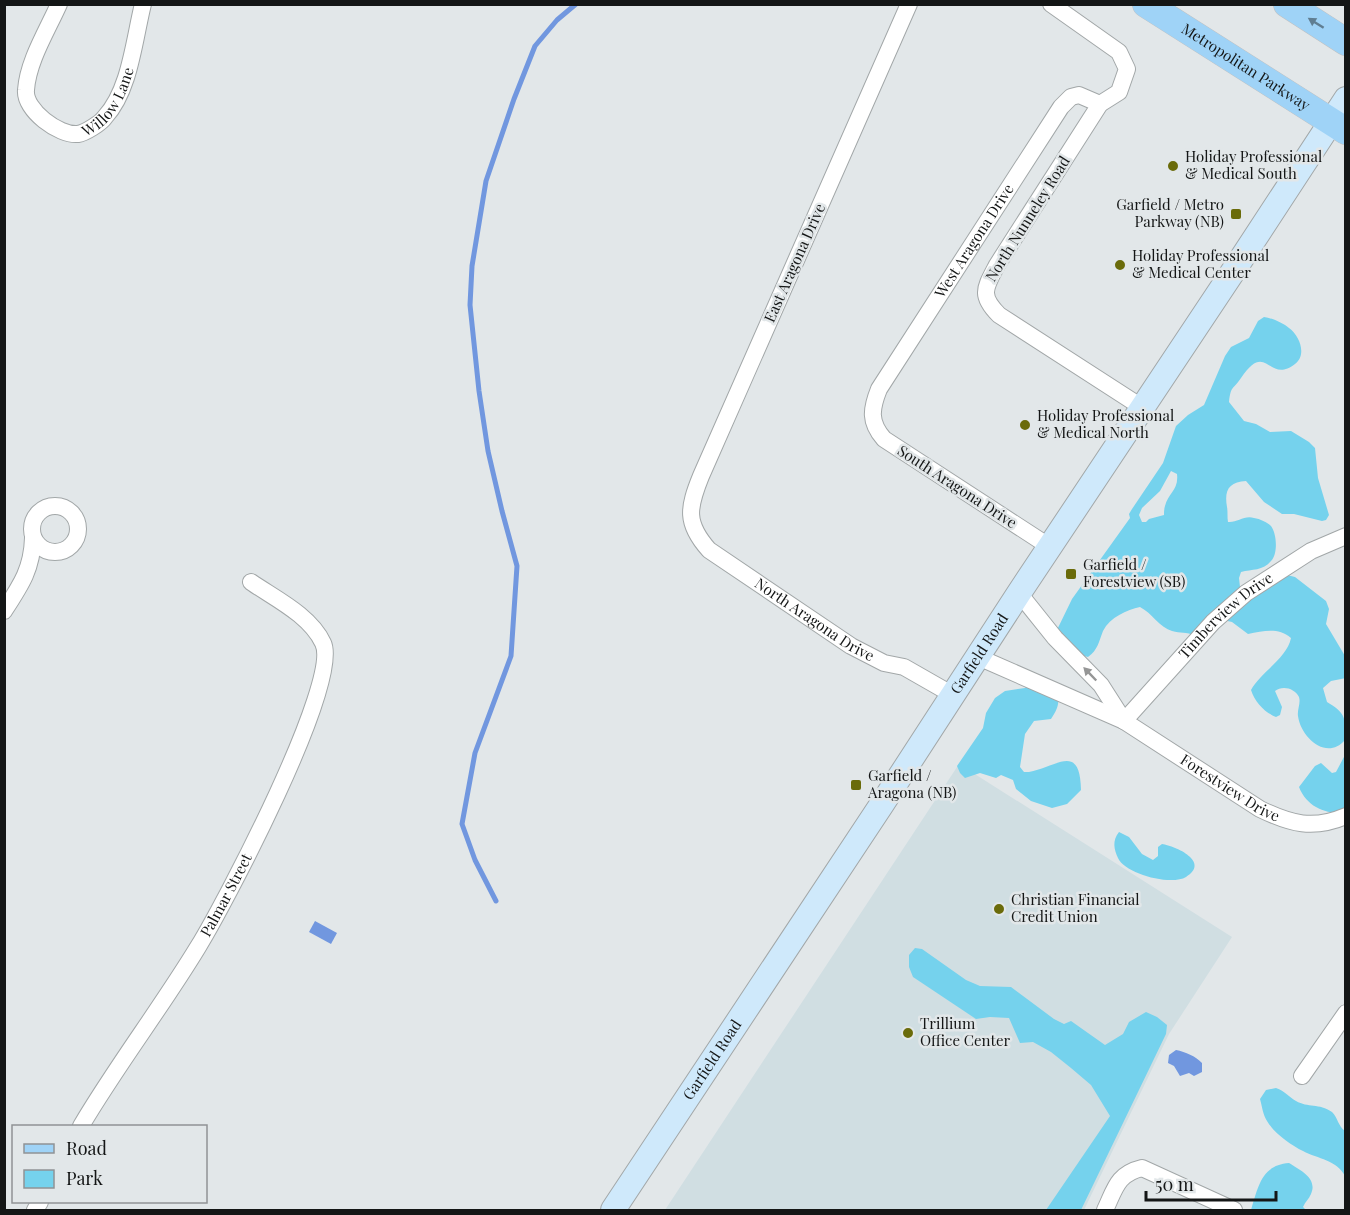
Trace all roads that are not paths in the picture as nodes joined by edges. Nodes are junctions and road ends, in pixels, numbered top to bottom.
1 (59, 4) edge
2 (143, 4) edge
3 (909, 4) edge
4 (1051, 4) edge
5 (1146, 4) edge
6 (1287, 4) edge
7 (1346, 42) edge
8 (1346, 99) edge
9 (1100, 104) junction
10 (1338, 126) edge
11 (1143, 408) junction
12 (872, 419) joint
13 (692, 523) joint
14 (1346, 536) edge
15 (33, 538) junction
16 (1050, 547) junction
17 (58, 552) junction
18 (26, 576) junction
19 (251, 582) dead end
20 (1019, 593) junction
21 (4, 610) edge
22 (978, 657) junction
23 (953, 695) junction
24 (1124, 721) junction
25 (1346, 816) edge
26 (1346, 1013) edge
27 (1302, 1076) dead end
28 (82, 1125) edge
29 (613, 1210) edge
30 (1105, 1210) edge
31 (1234, 1210) edge

1 - 2 street, Willow Lane
3 - 13 street, East Aragona Drive
4 - 9 street, North Nunneley Road
5 - 10 main road, Metropolitan Parkway
7 -> 6 main road
8 - 10 main road, Garfield Road
9 - 11 street, North Nunneley Road
9 - 12 street, West Aragona Drive
10 - 11 main road, Garfield Road
11 - 16 main road, Garfield Road
12 - 16 street, South Aragona Drive
13 - 23 street, North Aragona Drive
14 - 24 street, Timberview Drive
15 - 17 street
15 - 17 street
15 - 18 street
16 - 20 main road, Garfield Road
17 - 18 street
18 - 21 street
19 - 28 street, Palmar Street
20 - 22 main road, Garfield Road
24 -> 20 street, Forestview Drive
22 - 23 main road, Garfield Road
22 - 24 street, Forestview Drive
23 - 29 main road, Garfield Road
24 - 25 street, Forestview Drive
26 - 27 street
30 - 31 street

